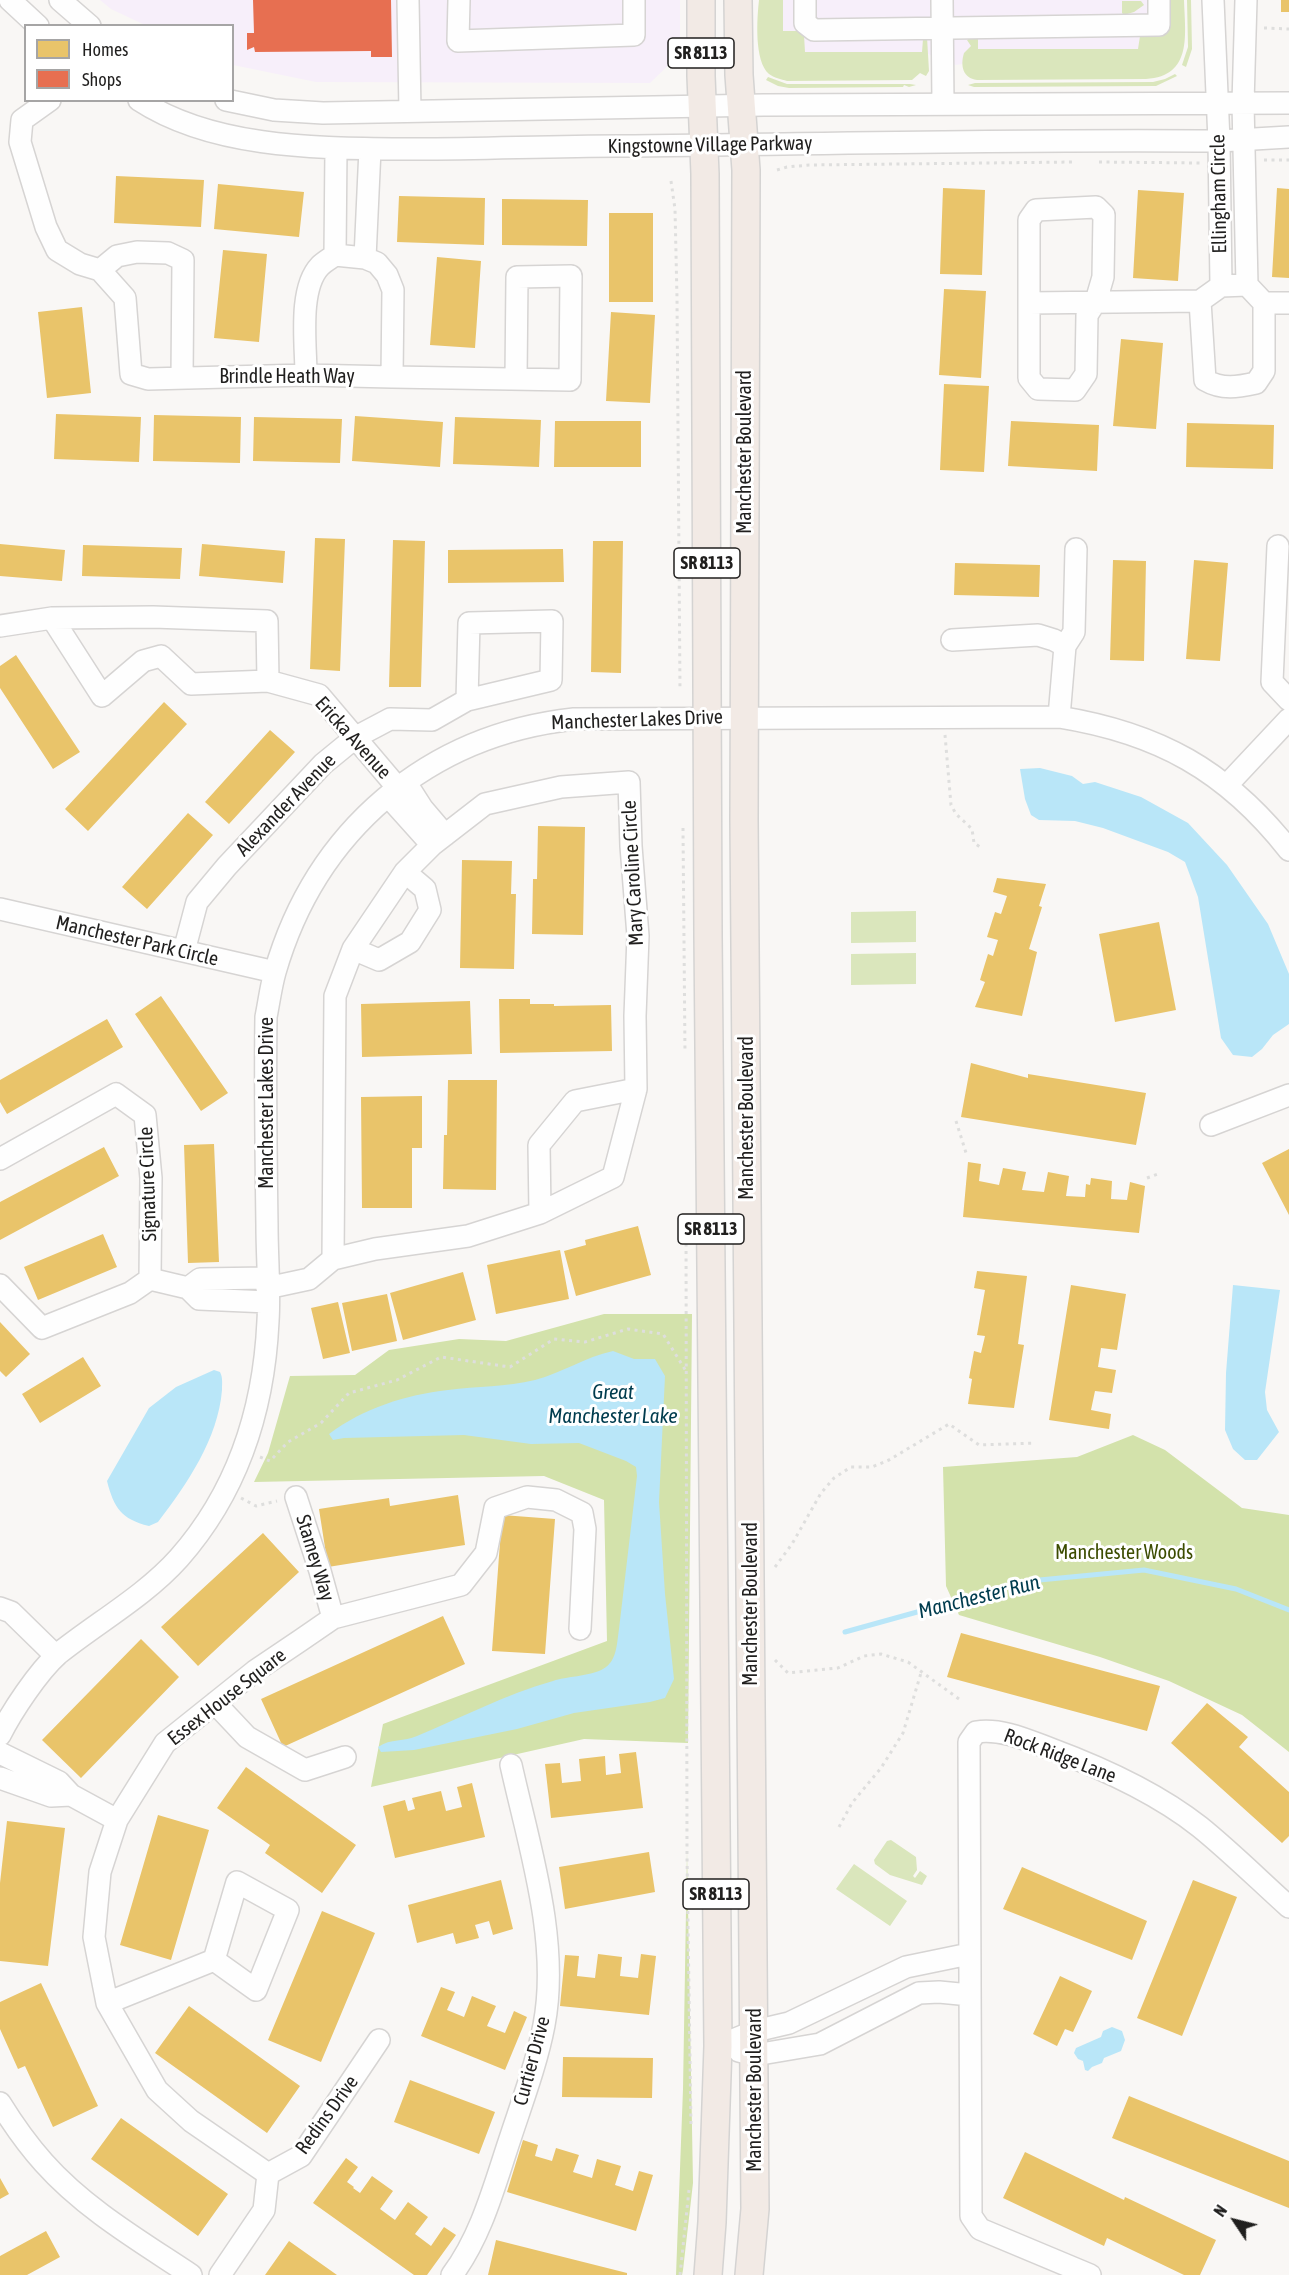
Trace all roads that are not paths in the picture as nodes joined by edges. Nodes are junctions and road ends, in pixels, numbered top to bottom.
1 (10, 0) edge
2 (60, 0) edge
3 (408, 0) edge
4 (459, 0) edge
5 (634, 0) edge
6 (701, 0) edge
7 (738, 0) edge
8 (805, 0) edge
9 (942, 0) edge
10 (1159, 0) edge
11 (1213, 0) edge
12 (1246, 0) edge
13 (36, 24) edge
14 (88, 24) edge
15 (942, 29) junction
16 (47, 102) edge
17 (143, 102) edge
18 (234, 102) edge
19 (1216, 102) junction
20 (1243, 102) junction
21 (1289, 103) edge
22 (943, 104) junction
23 (741, 106) junction
24 (703, 107) junction
25 (410, 111) junction
26 (1289, 137) edge
27 (1219, 141) junction
28 (704, 145) junction
29 (744, 145) junction
30 (336, 148) junction
31 (370, 149) junction
32 (1244, 150) junction
33 (335, 255) junction
34 (365, 258) junction
35 (100, 270) junction
36 (1246, 285) junction
37 (1221, 286) junction
38 (1096, 301) junction
39 (1200, 301) junction
40 (1029, 303) junction
41 (1264, 303) junction
42 (1289, 303) edge
43 (306, 375) junction
44 (392, 377) junction
45 (182, 378) junction
46 (516, 379) junction
47 (1278, 546) dead end
48 (1076, 549) dead end
49 (52, 618) junction
50 (0, 626) edge
51 (952, 640) dead end
52 (1065, 646) junction
53 (268, 681) junction
54 (467, 700) junction
55 (1289, 700) edge
56 (708, 717) junction
57 (744, 717) junction
58 (1059, 717) junction
59 (1289, 719) edge
60 (356, 737) junction
61 (1227, 785) junction
62 (397, 789) junction
63 (439, 840) junction
64 (1289, 850) edge
65 (405, 872) junction
66 (0, 909) edge
67 (353, 949) junction
68 (184, 951) junction
69 (275, 972) junction
70 (636, 1089) junction
71 (1289, 1095) edge
72 (1211, 1125) dead end
73 (0, 1159) edge
74 (540, 1213) junction
75 (333, 1259) junction
76 (150, 1279) junction
77 (0, 1285) edge
78 (267, 1289) junction
79 (297, 1497) road end
80 (0, 1608) edge
81 (333, 1618) junction
82 (580, 1629) dead end
83 (57, 1656) junction
84 (215, 1703) junction
85 (0, 1735) edge
86 (0, 1753) edge
87 (345, 1757) dead end
88 (511, 1765) dead end
89 (0, 1778) edge
90 (70, 1795) junction
91 (117, 1820) junction
92 (1289, 1907) edge
93 (969, 1954) junction
94 (214, 1960) junction
95 (970, 1995) junction
96 (106, 2003) junction
97 (379, 2040) dead end
98 (755, 2043) junction
99 (718, 2046) junction
100 (0, 2103) edge
101 (268, 2174) junction
102 (191, 2275) edge
103 (220, 2275) edge
104 (452, 2275) edge
105 (708, 2275) edge
106 (749, 2275) edge
107 (1090, 2275) edge

1 - 13 street
2 - 14 street
3 - 25 street
4 - 5 street
6 - 24 main road, SR 8113
7 - 23 main road, SR 8113
8 - 15 street
9 - 15 street
10 - 15 street
11 - 19 street, Ellingham Circle
12 - 20 street, Ellingham Circle
15 - 22 street
16 - 35 street, Brindle Heath Way
17 - 30 street, Kingstowne Village Parkway
18 - 25 street, Kingstowne Village Parkway
19 - 20 street, Kingstowne Village Parkway
19 - 22 street, Kingstowne Village Parkway
19 - 27 street, Ellingham Circle
20 - 21 street, Kingstowne Village Parkway
20 - 32 street, Ellingham Circle
22 - 23 street, Kingstowne Village Parkway
23 - 24 street, Kingstowne Village Parkway
23 - 29 main road, Manchester Boulevard / SR 8113
24 - 25 street, Kingstowne Village Parkway
24 - 28 main road, Manchester Boulevard / SR 8113
26 - 32 street, Kingstowne Village Parkway
27 - 29 street, Kingstowne Village Parkway
27 - 32 street, Kingstowne Village Parkway
27 - 37 street, Ellingham Circle
28 - 29 street, Kingstowne Village Parkway
28 - 31 street, Kingstowne Village Parkway
28 - 56 main road, Manchester Boulevard / SR 8113
29 - 57 main road, Manchester Boulevard / SR 8113
30 - 31 street, Kingstowne Village Parkway
30 - 33 street
31 - 34 street
32 - 36 street, Ellingham Circle
33 - 34 street
33 - 43 street
34 - 44 street
35 - 45 street, Brindle Heath Way
35 - 45 street
36 - 37 street
36 - 41 street
37 - 39 street
38 - 39 street
38 - 40 street
38 - 40 street
38 - 40 street
39 - 41 street
41 - 42 street
43 - 44 street, Brindle Heath Way
43 - 45 street, Brindle Heath Way
44 - 46 street, Brindle Heath Way
46 - 46 street, Brindle Heath Way
47 - 55 street
48 - 52 street
49 - 50 street
49 - 53 street
49 - 53 street, Ericka Avenue
51 - 52 street
52 - 58 street
53 - 60 street, Ericka Avenue
54 - 54 street, Alexander Avenue
54 - 60 street, Alexander Avenue
56 - 57 street, Manchester Lakes Drive
56 - 62 street, Manchester Lakes Drive
56 - 99 main road, Manchester Boulevard / SR 8113
57 - 58 street, Manchester Lakes Drive
57 - 98 main road, Manchester Boulevard / SR 8113
58 - 61 street, Manchester Lakes Drive
59 - 61 street
60 - 62 street, Ericka Avenue
60 - 68 street, Alexander Avenue
61 - 64 street, Manchester Lakes Drive
62 - 63 street
62 - 69 street, Manchester Lakes Drive
63 - 65 street, Mary Caroline Circle
63 - 70 street, Mary Caroline Circle
65 - 67 street, Mary Caroline Circle
65 - 67 street
66 - 68 street, Manchester Park Circle
67 - 75 street, Mary Caroline Circle
68 - 69 street, Manchester Park Circle
69 - 78 street, Manchester Lakes Drive
70 - 74 street, Mary Caroline Circle
70 - 74 street
71 - 72 street
73 - 76 street, Signature Circle
74 - 75 street, Mary Caroline Circle
75 - 78 street, Mary Caroline Circle
76 - 77 street
76 - 78 street
78 - 83 street, Manchester Lakes Drive
79 - 81 street, Stamey Way
80 - 83 street
81 - 82 street, Essex House Square
81 - 84 street, Essex House Square
83 - 85 street, Manchester Lakes Drive
84 - 87 street
84 - 91 street, Essex House Square
86 - 90 street
88 - 104 street, Curtier Drive
89 - 90 street
90 - 91 street
91 - 96 street, Essex House Square
92 - 93 street, Rock Ridge Lane
93 - 95 street, Rock Ridge Lane
93 - 98 street
94 - 94 street
94 - 96 street
95 - 98 street
95 - 107 street, Rock Ridge Lane
96 - 101 street, Essex House Square
97 - 101 street, Redins Drive
98 - 99 street
98 - 106 main road, Manchester Boulevard / SR 8113
99 - 105 main road, Manchester Boulevard / SR 8113
100 - 102 street
101 - 103 street

